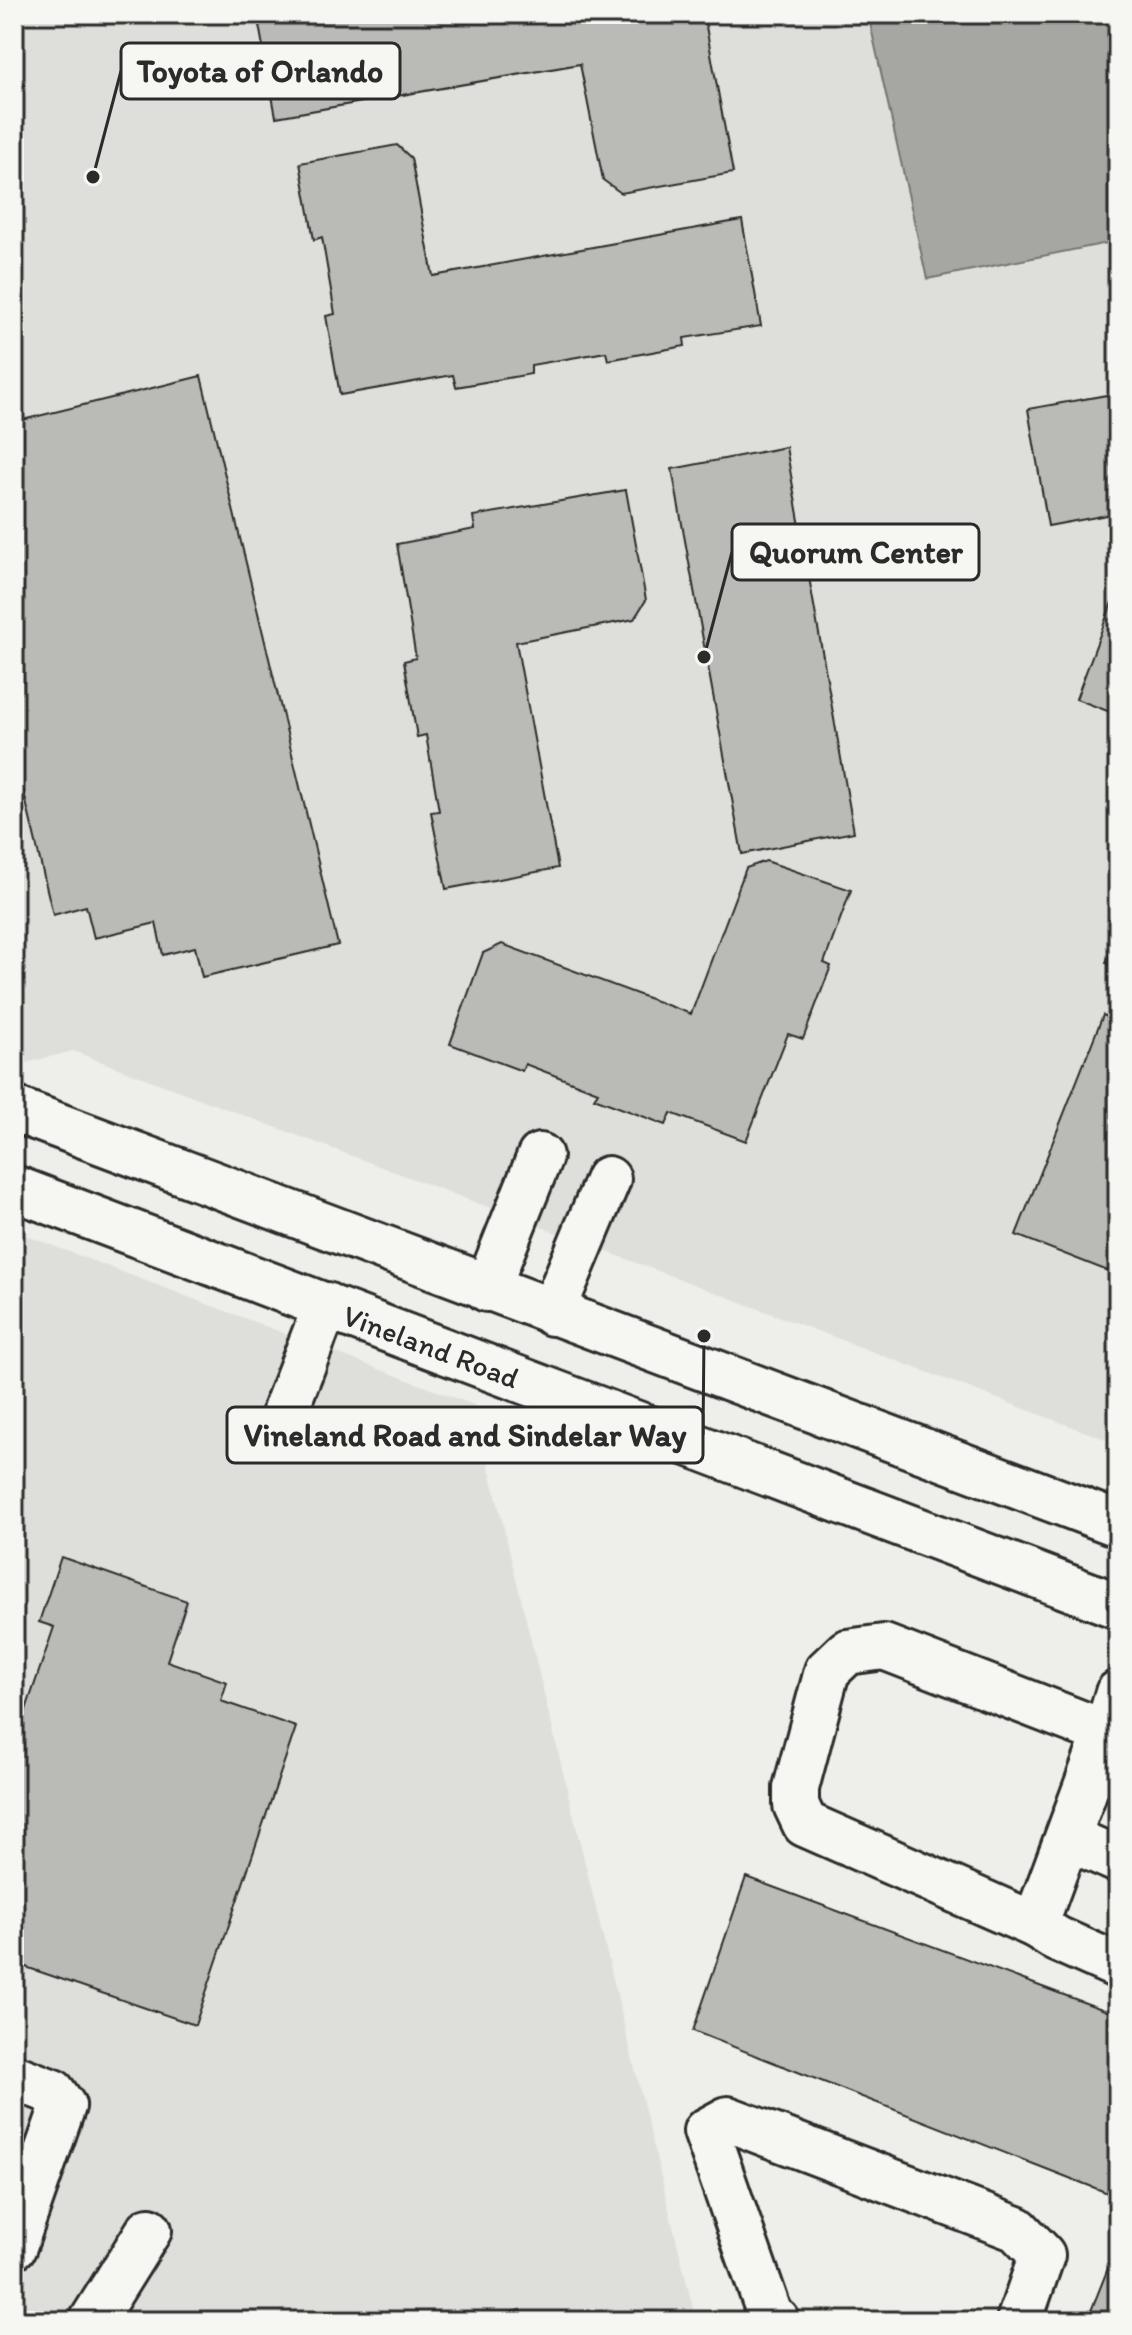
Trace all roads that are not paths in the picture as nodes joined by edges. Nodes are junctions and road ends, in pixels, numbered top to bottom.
1 (14, 1109) edge
2 (540, 1156) dead end
3 (608, 1179) dead end
4 (14, 1188) edge
5 (487, 1289) junction
6 (326, 1305) junction
7 (552, 1313) junction
8 (285, 1411) dead end
9 (1118, 1524) edge
10 (1118, 1606) edge
11 (1114, 1721) edge
12 (1068, 1838) junction
13 (1118, 1860) edge
14 (1035, 1925) junction
15 (1118, 1966) edge
16 (14, 2077) edge
17 (149, 2230) dead end
18 (14, 2246) edge
19 (92, 2321) edge
20 (777, 2321) edge
21 (1019, 2321) edge

1 - 5 street
2 - 5 street
3 - 7 street
4 - 6 street, Vineland Road
5 - 7 street
6 - 8 street
6 - 10 street, Vineland Road
7 - 9 street
11 - 12 street
11 - 14 street
12 - 13 street
12 - 14 street
14 - 15 street
16 - 18 street
17 - 19 street
20 - 21 street

